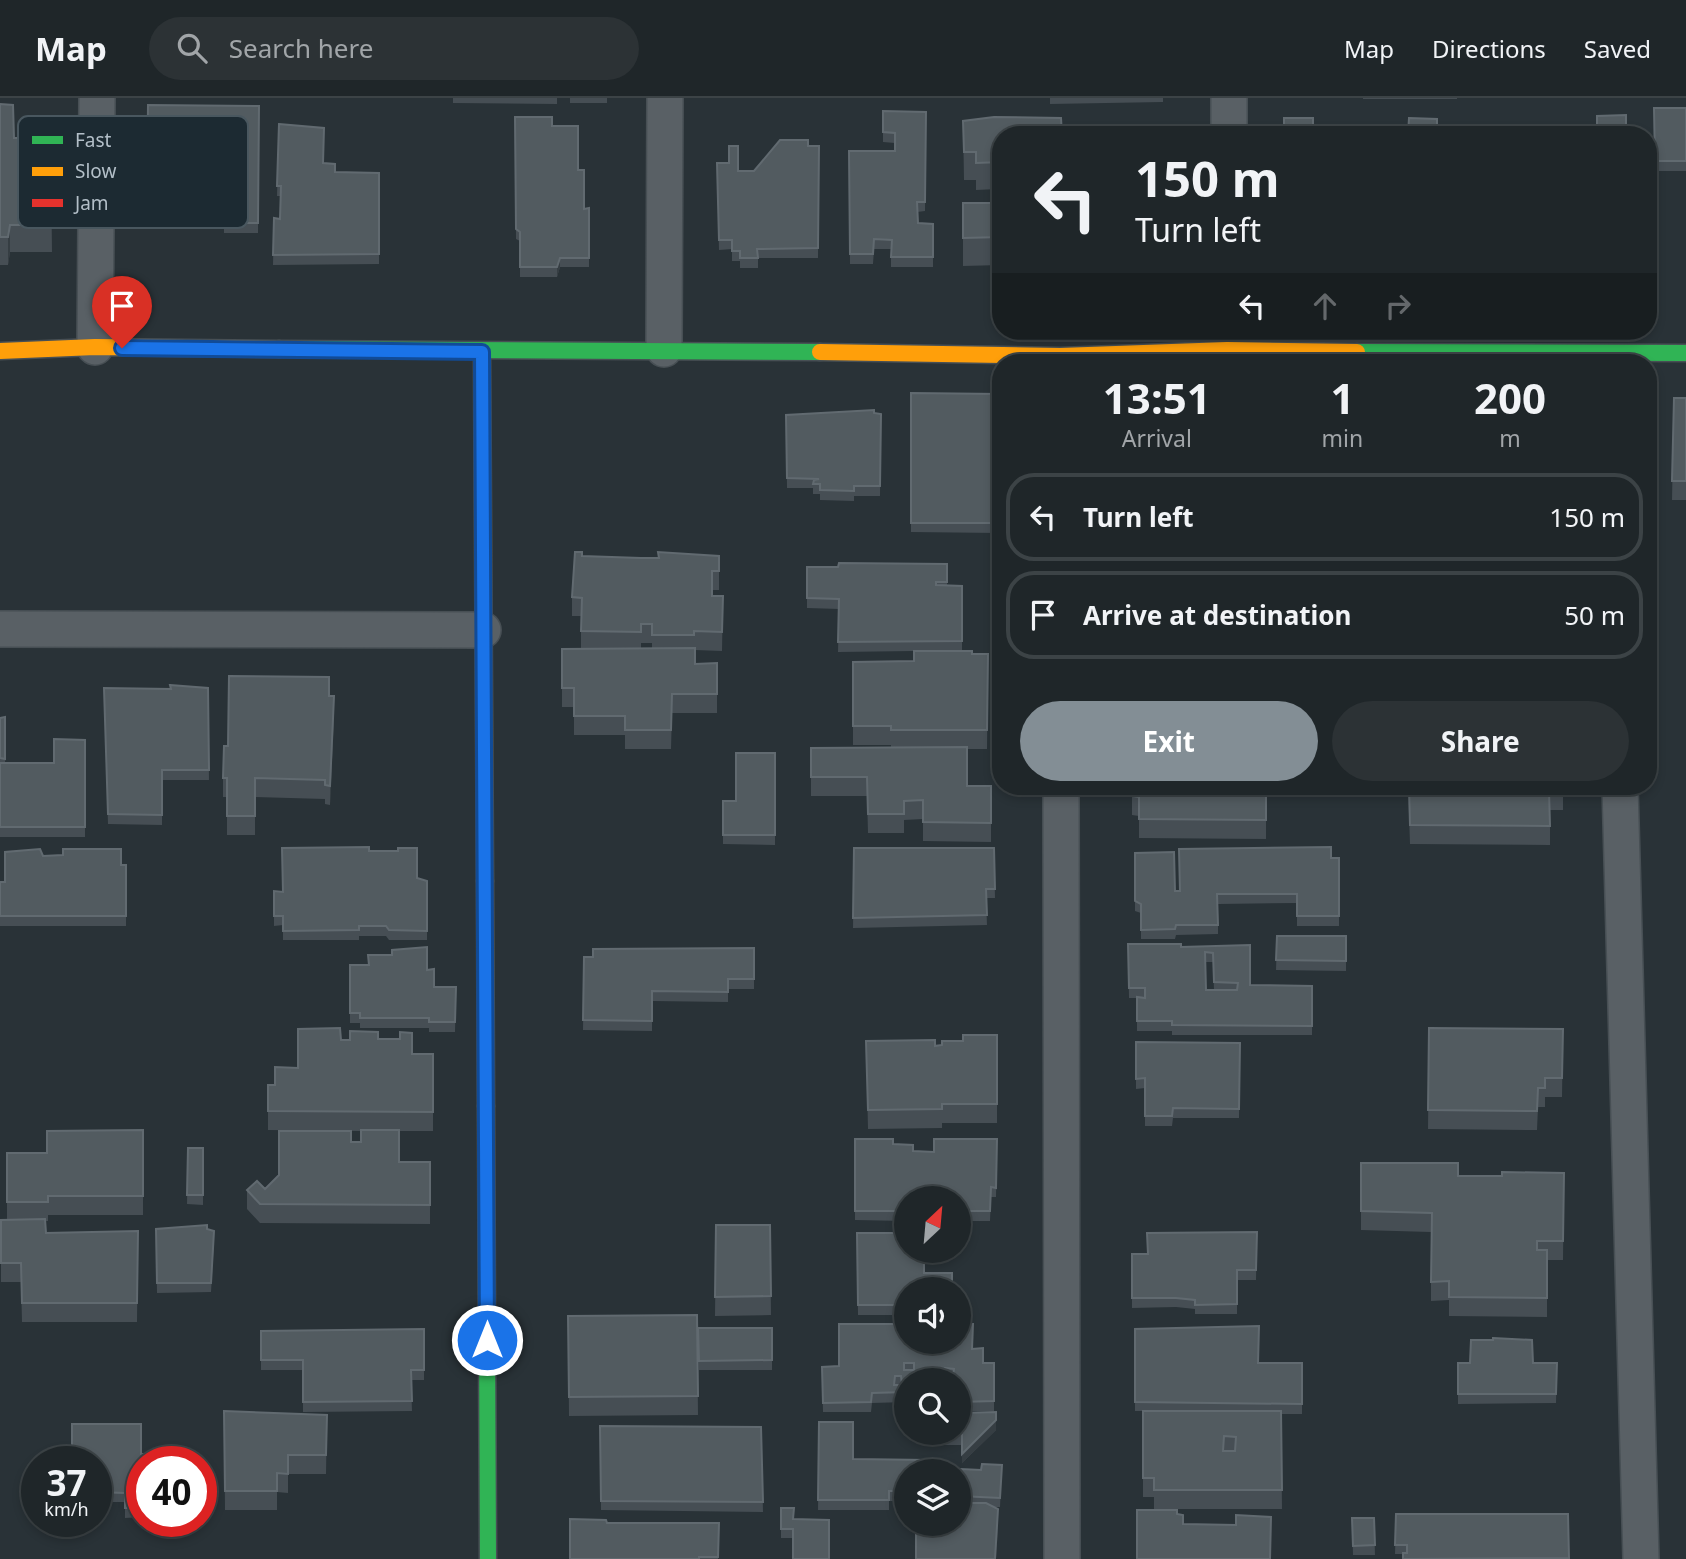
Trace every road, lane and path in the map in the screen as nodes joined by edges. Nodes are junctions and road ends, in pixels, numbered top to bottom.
1 (97, 98) edge
2 (665, 98) edge
3 (1229, 98) edge
4 (97, 116) edge
5 (1229, 126) edge
6 (96, 228) edge
7 (1227, 340) edge
8 (95, 347) junction
9 (664, 349) junction
10 (0, 351) edge
11 (482, 352) junction
12 (1686, 353) edge
13 (1104, 354) edge
14 (1508, 354) edge
15 (1657, 355) edge
16 (992, 357) edge
17 (0, 629) edge
18 (483, 630) junction
19 (1061, 795) edge
20 (1620, 795) edge
21 (488, 1559) edge
22 (1062, 1559) edge
23 (1642, 1559) edge

1 - 4 street
2 - 9 street
3 - 5 street
6 - 8 street
7 - 13 street
7 - 14 street
8 - 10 street
8 - 11 street
9 - 11 street
9 - 16 street
11 - 18 street
12 - 15 street
17 - 18 street
18 - 21 street
19 - 22 street
20 - 23 street

